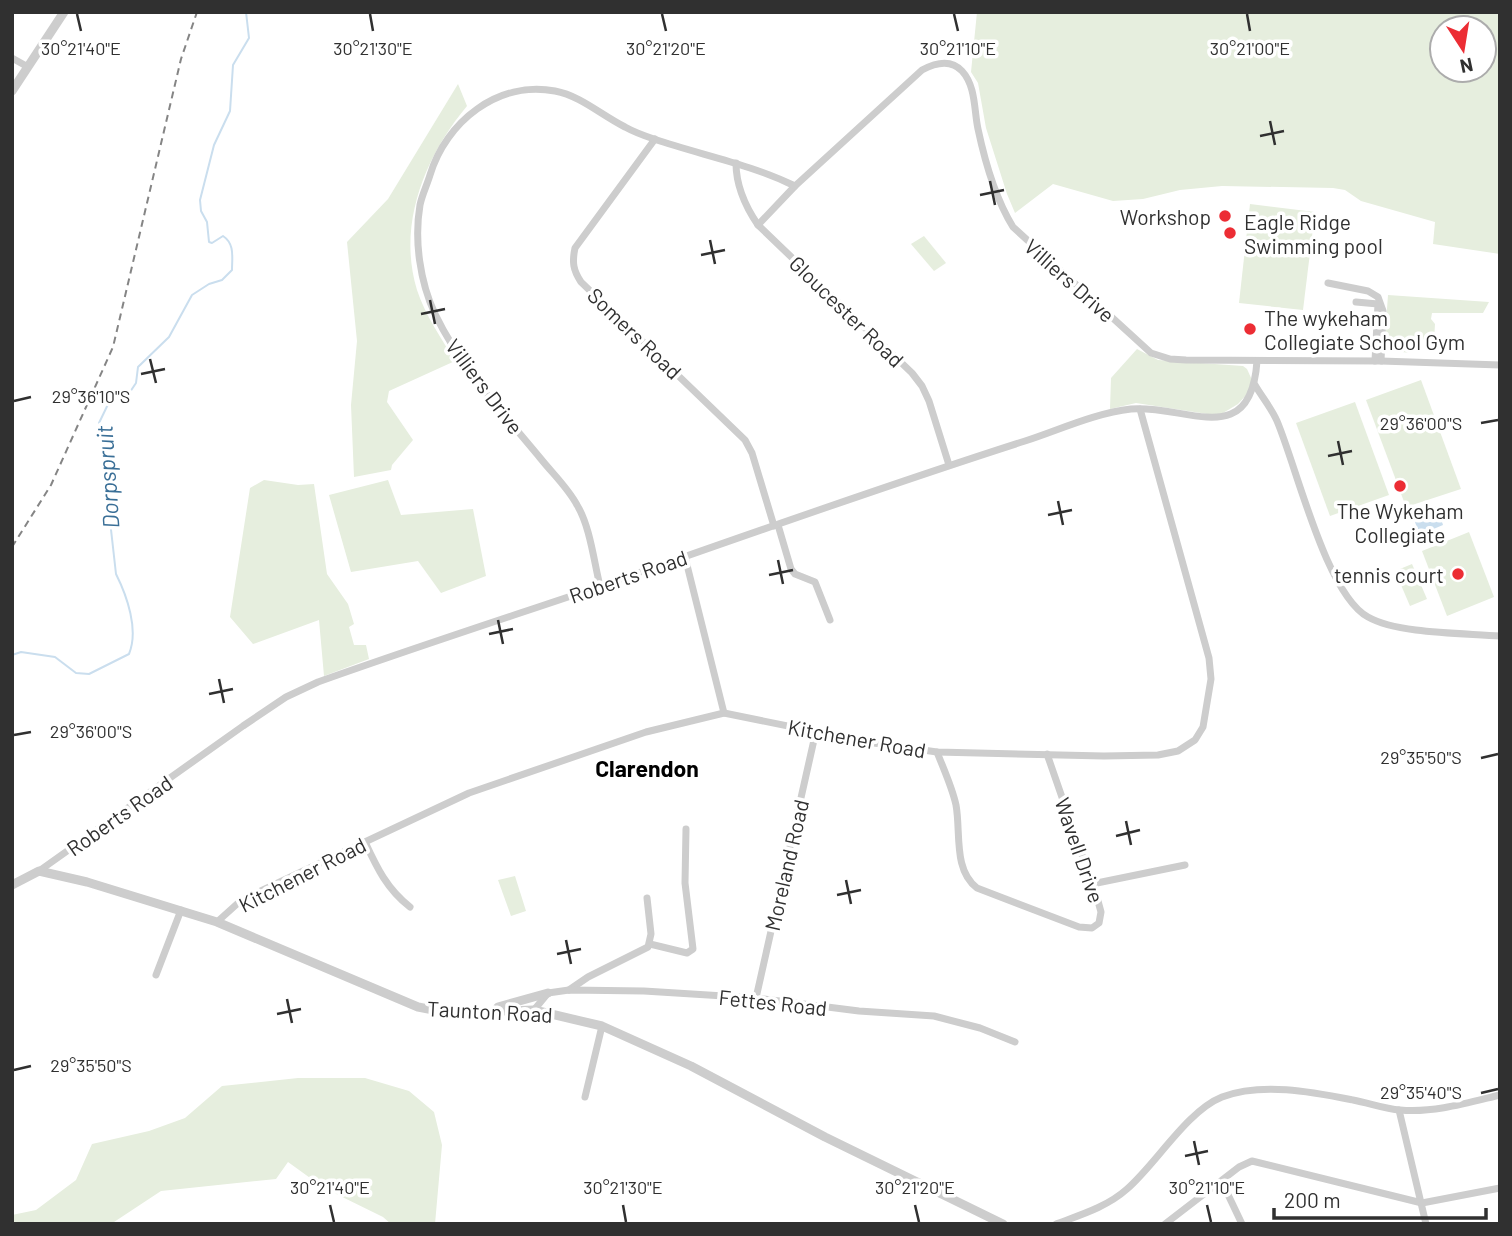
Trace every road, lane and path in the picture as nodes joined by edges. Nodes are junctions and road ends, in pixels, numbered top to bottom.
1 (64, 12) edge
2 (12, 58) edge
3 (28, 67) junction
4 (12, 91) edge
5 (655, 139) junction
6 (736, 163) junction
7 (795, 186) junction
8 (758, 225) junction
9 (1328, 283) dead end
10 (1356, 302) dead end
11 (1257, 360) junction
12 (1378, 361) junction
13 (1500, 365) edge
14 (1255, 385) junction
15 (1140, 409) junction
16 (949, 465) junction
17 (776, 526) junction
18 (685, 557) junction
19 (600, 586) junction
20 (830, 620) dead end
21 (1500, 636) edge
22 (724, 713) junction
23 (816, 731) junction
24 (937, 752) junction
25 (1047, 754) junction
26 (687, 829) dead end
27 (365, 842) junction
28 (1185, 866) dead end
29 (39, 871) junction
30 (1092, 884) junction
31 (12, 885) edge
32 (647, 898) dead end
33 (410, 907) dead end
34 (181, 910) junction
35 (217, 922) junction
36 (650, 944) junction
37 (156, 975) dead end
38 (569, 990) junction
39 (548, 993) junction
40 (756, 998) junction
41 (489, 1010) junction
42 (534, 1010) junction
43 (602, 1026) junction
44 (1015, 1042) dead end
45 (1500, 1095) edge
46 (585, 1097) dead end
47 (1398, 1110) junction
48 (1222, 1182) junction
49 (1500, 1188) edge
50 (1422, 1203) junction
51 (1003, 1224) edge
52 (1057, 1224) edge
53 (1166, 1224) edge
54 (1242, 1224) edge
55 (1426, 1224) edge

1 - 3 street
2 - 3 street
3 - 4 street
5 - 6 street, Villiers Drive
5 - 17 street, Somers Road
5 - 19 street, Villiers Drive
6 - 7 street, Villiers Drive
6 - 8 street, Gloucester Road
7 - 8 street, Villiers Drive
7 - 11 street, Villiers Drive
8 - 16 street, Gloucester Road
9 - 12 street
10 - 12 street
11 - 12 street, Villiers Drive
11 - 14 street
12 - 13 street, Villiers Drive
14 - 15 street, Roberts Road
14 - 21 street
15 - 16 street, Roberts Road
15 - 25 street, Kitchener Road
16 - 17 street, Roberts Road
17 - 18 street, Roberts Road
17 - 20 street, Somers Road
18 - 19 street, Roberts Road
18 - 22 street
19 - 29 street, Roberts Road
22 - 23 street, Kitchener Road
22 - 27 street, Kitchener Road
23 - 24 street, Kitchener Road
23 - 40 street, Moreland Road
24 - 25 street, Kitchener Road
24 - 30 street, Wavell Drive
25 - 30 street, Wavell Drive
26 - 36 street
27 - 33 street
27 - 35 street, Kitchener Road
28 - 30 street
29 - 31 street, Roberts Road
29 - 34 street, Taunton Road
32 - 36 street
34 - 35 street, Taunton Road
34 - 37 street
35 - 41 street, Taunton Road
36 - 38 street
38 - 39 street, Fettes Road
38 - 40 street, Fettes Road
39 - 41 street
39 - 42 street
40 - 44 street, Fettes Road
41 - 42 street, Taunton Road
42 - 43 street, Taunton Road
43 - 46 street
43 - 51 street, Taunton Road
45 - 47 street
47 - 50 street
47 - 52 street
48 - 50 street
48 - 53 street
48 - 54 street
49 - 50 street
50 - 55 street

